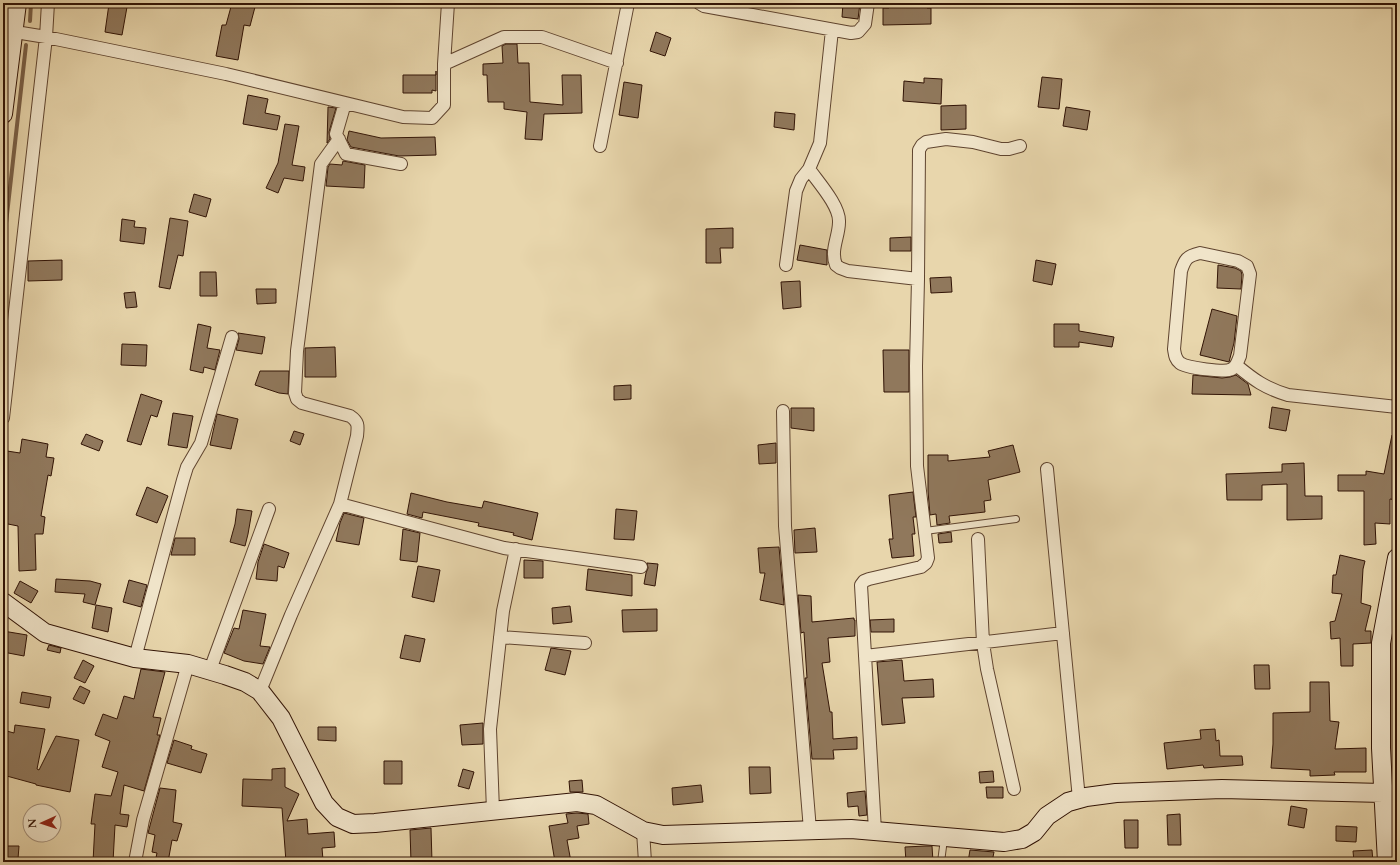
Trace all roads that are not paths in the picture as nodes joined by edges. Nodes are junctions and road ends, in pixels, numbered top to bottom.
1 (17, 3) edge
2 (48, 3) edge
3 (448, 3) edge
4 (628, 3) edge
5 (699, 3) edge
6 (868, 3) edge
7 (8, 30) edge
8 (832, 30) junction
9 (46, 37) junction
10 (617, 63) junction
11 (444, 64) junction
12 (345, 103) junction
13 (3, 114) edge
14 (339, 139) junction
15 (600, 146) dead end
16 (1020, 146) dead end
17 (401, 164) dead end
18 (809, 169) junction
19 (786, 265) dead end
20 (918, 279) junction
21 (232, 337) dead end
22 (1236, 365) junction
23 (1397, 407) edge
24 (783, 411) dead end
25 (3, 418) edge
26 (1048, 469) dead end
27 (340, 504) junction
28 (269, 510) dead end
29 (1016, 520) dead end
30 (925, 530) junction
31 (978, 540) dead end
32 (516, 549) junction
33 (1397, 558) edge
34 (641, 567) dead end
35 (3, 602) edge
36 (1063, 634) junction
37 (500, 637) junction
38 (585, 643) dead end
39 (983, 643) junction
40 (865, 656) junction
41 (135, 658) junction
42 (188, 664) junction
43 (210, 670) junction
44 (260, 691) junction
45 (1014, 789) dead end
46 (1383, 793) junction
47 (1079, 799) junction
48 (493, 811) junction
49 (810, 830) junction
50 (643, 831) junction
51 (875, 831) junction
52 (944, 837) junction
53 (135, 862) edge
54 (645, 862) edge
55 (940, 862) edge
56 (1387, 862) edge

1 - 7 street
2 - 9 street
3 - 11 street
4 - 10 street
5 - 8 street
6 - 8 street
7 - 9 street
7 - 13 street
8 - 18 street
9 - 12 street
9 - 25 street
10 - 11 street
10 - 15 street
11 - 12 street
12 - 14 street
14 - 17 street
14 - 27 street
16 - 20 street
18 - 19 street
18 - 20 street
20 - 30 street
21 - 41 street
22 - 22 street
22 - 23 street
24 - 49 street
26 - 36 street
27 - 32 street
27 - 44 street
28 - 43 street
29 - 30 lane
30 - 40 street
31 - 39 street
32 - 34 street
32 - 37 street
33 - 46 street
35 - 41 street
36 - 39 street
36 - 47 street
37 - 38 street
37 - 48 street
39 - 40 street
39 - 45 street
40 - 51 street
41 - 42 street
42 - 43 street
42 - 53 street
43 - 44 street
44 - 48 street
46 - 47 street
46 - 56 street
47 - 52 street
48 - 50 street
49 - 50 street
49 - 51 street
50 - 54 street
51 - 52 street
52 - 55 lane

